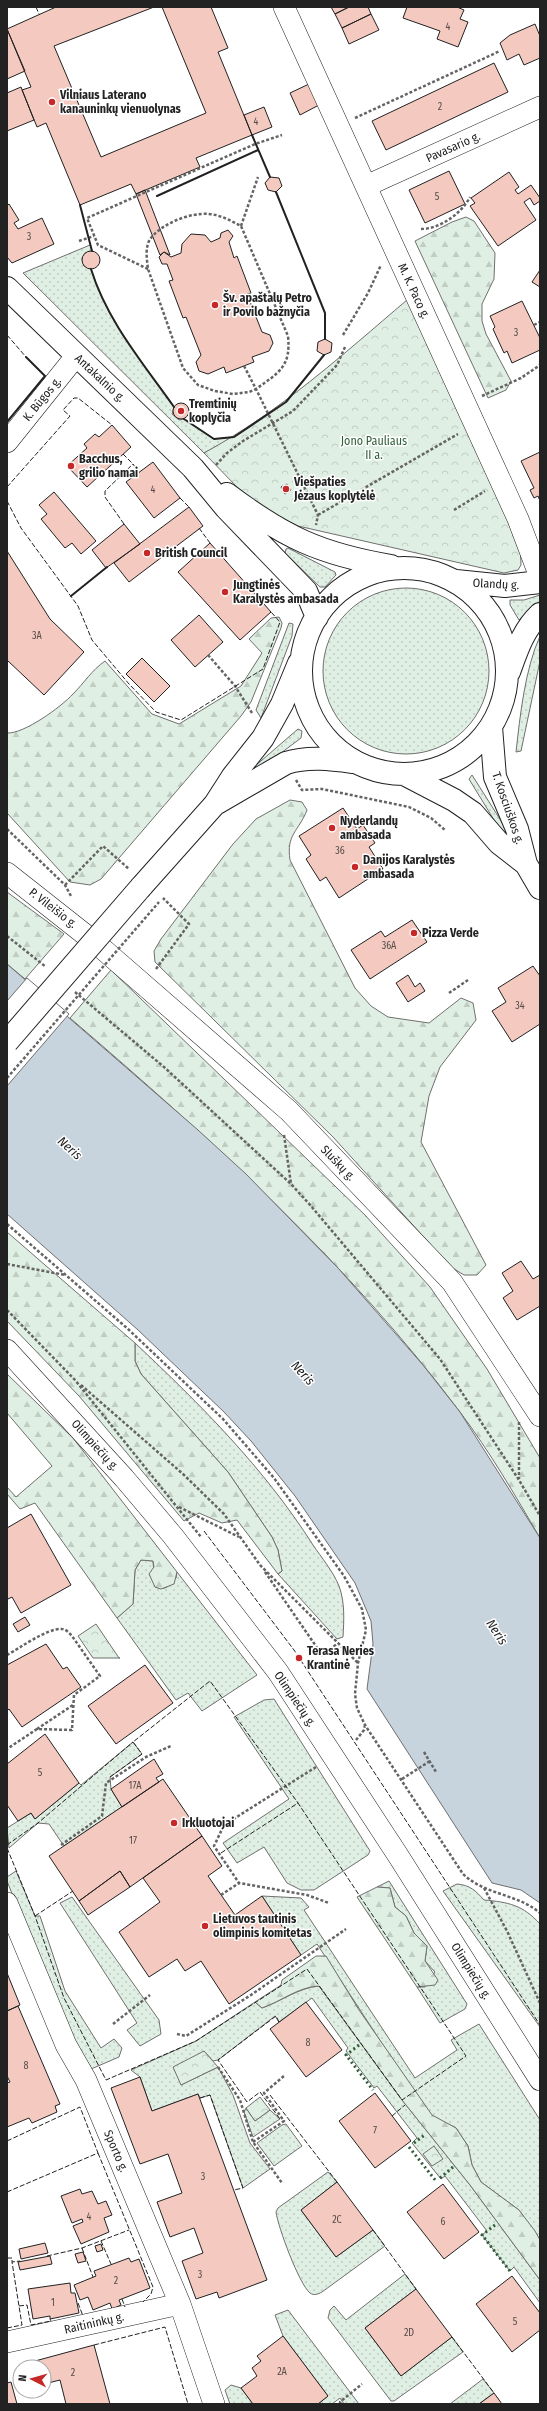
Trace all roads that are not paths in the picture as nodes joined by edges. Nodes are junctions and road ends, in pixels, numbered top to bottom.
1 (284, 7) edge
2 (540, 107) edge
3 (366, 186) junction
4 (7, 288) edge
5 (76, 356) junction
6 (7, 442) edge
7 (192, 468) junction
8 (403, 568) junction
9 (540, 577) edge
10 (453, 580) junction
11 (540, 582) edge
12 (540, 614) edge
13 (317, 617) junction
14 (302, 657) junction
15 (508, 675) junction
16 (491, 728) junction
17 (354, 762) junction
18 (406, 775) junction
19 (215, 804) junction
20 (526, 864) junction
21 (7, 873) edge
22 (540, 888) edge
23 (97, 944) joint
24 (7, 1042) edge
25 (7, 1350) edge
26 (536, 1410) edge
27 (7, 1903) edge
28 (540, 2080) edge
29 (180, 2304) junction
30 (7, 2342) edge
31 (214, 2404) edge

1 - 3 street, M. K. Paco g.
2 - 3 street, Pavasario g.
3 - 9 street, M. K. Paco g.
4 - 5 main road, Antakalnio g.
5 - 6 street, K. Būgos g.
5 - 7 main road, Antakalnio g.
7 - 8 main road, Antakalnio g.
7 - 13 main road, Antakalnio g.
8 - 10 main road
8 - 13 main road
10 - 11 main road, Olandų g.
10 - 15 main road
12 - 15 main road
13 - 14 main road
14 - 17 main road
14 - 19 main road
15 - 16 main road
16 - 18 main road
16 - 20 main road, T. Kosciuškos g.
17 - 18 main road
17 - 19 main road
18 - 20 main road, T. Kosciuškos g.
19 - 24 main road, bridge
20 - 22 main road, T. Kosciuškos g.
21 - 23 street, P. Vileišio g.
23 - 26 street, Sluškų g.
25 - 28 street, Olimpiečių g.
27 - 29 street, Sporto g.
29 - 30 street, Raitininkų g.
29 - 31 street, Sporto g.

